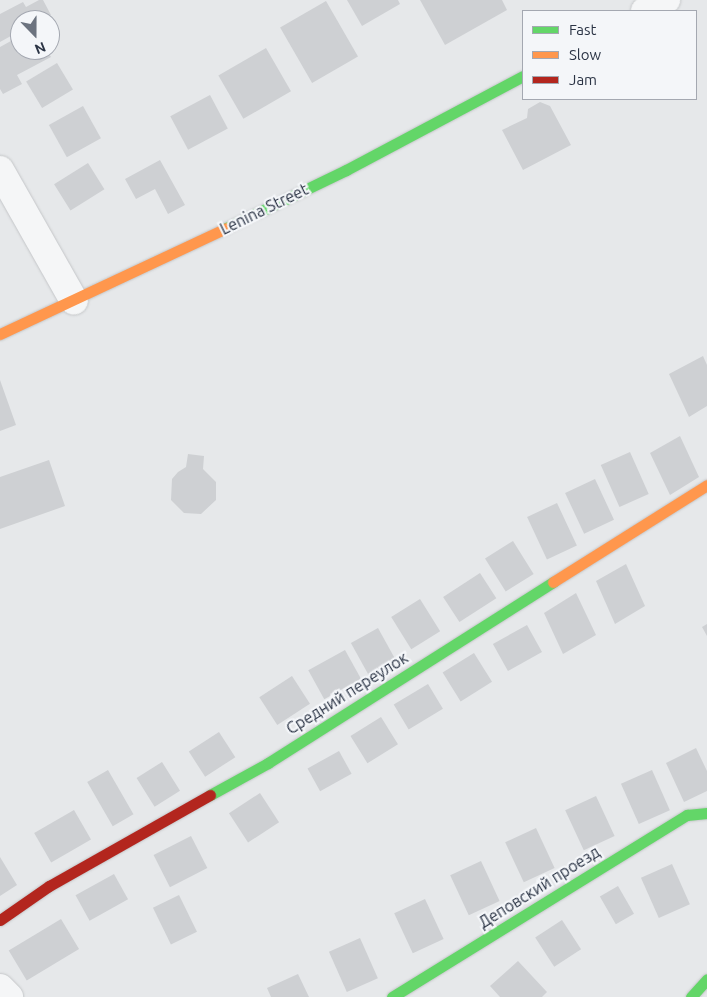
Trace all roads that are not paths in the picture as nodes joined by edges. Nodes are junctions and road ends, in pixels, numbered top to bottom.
1 (666, 0) edge
2 (647, 10) edge
3 (522, 77) edge
4 (0, 170) edge
5 (74, 301) junction
6 (0, 334) edge
7 (707, 485) edge
8 (707, 813) edge
9 (0, 920) edge
10 (707, 979) edge
11 (0, 988) edge
12 (9, 997) edge
13 (392, 997) edge
14 (691, 997) edge

1 - 2 street
3 - 5 street, Lenina Street
4 - 5 street
5 - 6 street, Lenina Street
7 - 9 street, Средний переулок
8 - 13 street, Деповский проезд
10 - 14 street
11 - 12 street

